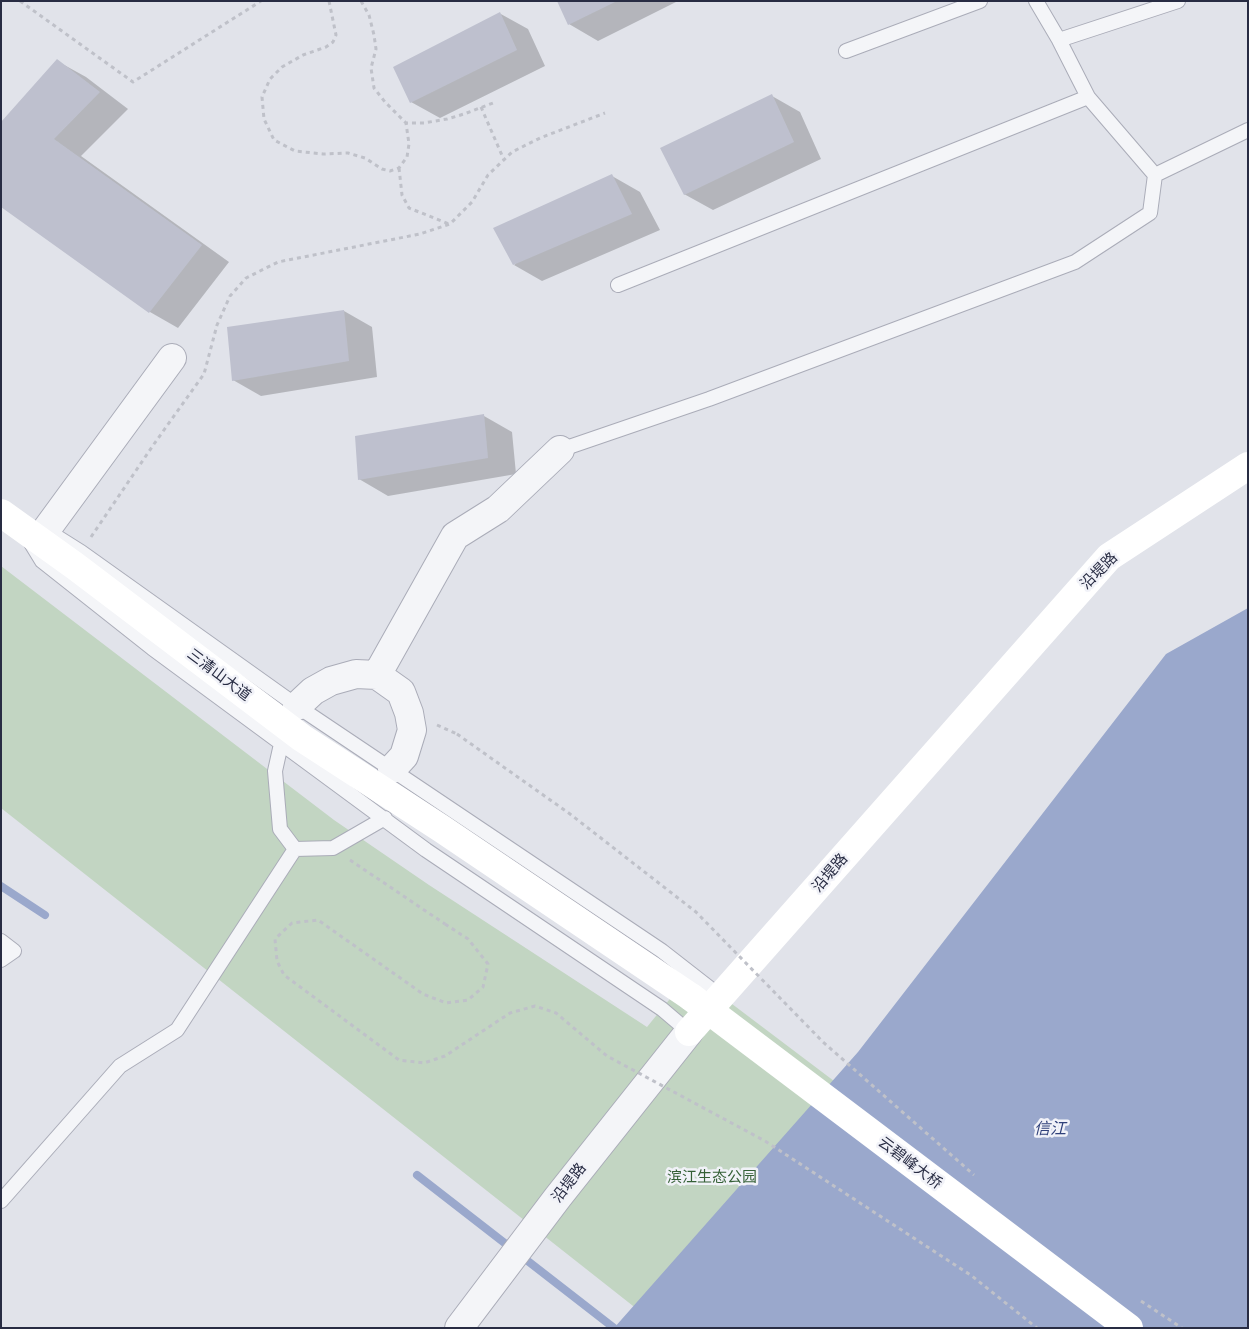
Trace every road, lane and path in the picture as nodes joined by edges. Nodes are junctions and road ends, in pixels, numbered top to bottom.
1 (20, 1) edge
2 (262, 1) edge
3 (329, 1) edge
4 (361, 1) edge
5 (980, 1) edge
6 (1036, 1) edge
7 (1178, 1) edge
8 (1059, 40) junction
9 (846, 51) dead end
10 (1088, 97) junction
11 (493, 103) dead end
12 (481, 108) junction
13 (605, 113) dead end
14 (406, 123) junction
15 (1248, 130) edge
16 (504, 160) junction
17 (399, 168) junction
18 (1155, 175) junction
19 (450, 224) junction
20 (618, 285) dead end
21 (172, 358) dead end
22 (560, 450) joint
23 (1248, 466) edge
24 (10, 518) edge
25 (46, 530) junction
26 (81, 552) junction
27 (377, 675) junction
28 (297, 706) junction
29 (457, 734) dead end
30 (281, 744) junction
31 (392, 769) junction
32 (385, 818) junction
33 (332, 848) junction
34 (295, 849) junction
35 (1, 941) edge
36 (1, 960) edge
37 (691, 997) joint
38 (721, 997) junction
39 (689, 1032) junction
40 (978, 1178) dead end
41 (1, 1201) edge
42 (1136, 1298) dead end
43 (459, 1328) edge
44 (1037, 1328) edge
45 (1129, 1328) edge
46 (1182, 1328) edge

1 - 2 path
3 - 17 path
4 - 14 path
5 - 9 lane
6 - 8 lane
7 - 8 lane
8 - 10 lane
10 - 18 lane
10 - 20 lane
11 - 12 path
12 - 14 path
12 - 16 path
13 - 16 path
14 - 17 path
15 - 18 lane
16 - 19 path
17 - 19 path
18 - 22 lane
19 - 26 path
21 - 25 street
22 - 27 street
23 - 38 main road, 沿堤路
24 - 25 lane
24 - 30 lane
24 - 37 main road, 三清山大道
25 - 26 lane
26 - 28 lane
27 - 28 street
27 - 31 street
28 - 31 lane
29 - 40 path, bridge
30 - 32 lane
30 - 34 lane
31 - 38 lane
32 - 33 lane
32 - 39 lane
33 - 34 lane
33 - 44 path, bridge
34 - 41 lane
35 - 36 lane
37 - 45 main road, 云碧峰大桥, bridge
38 - 39 main road, 沿堤路
39 - 43 street, 沿堤路
42 - 46 path, bridge

